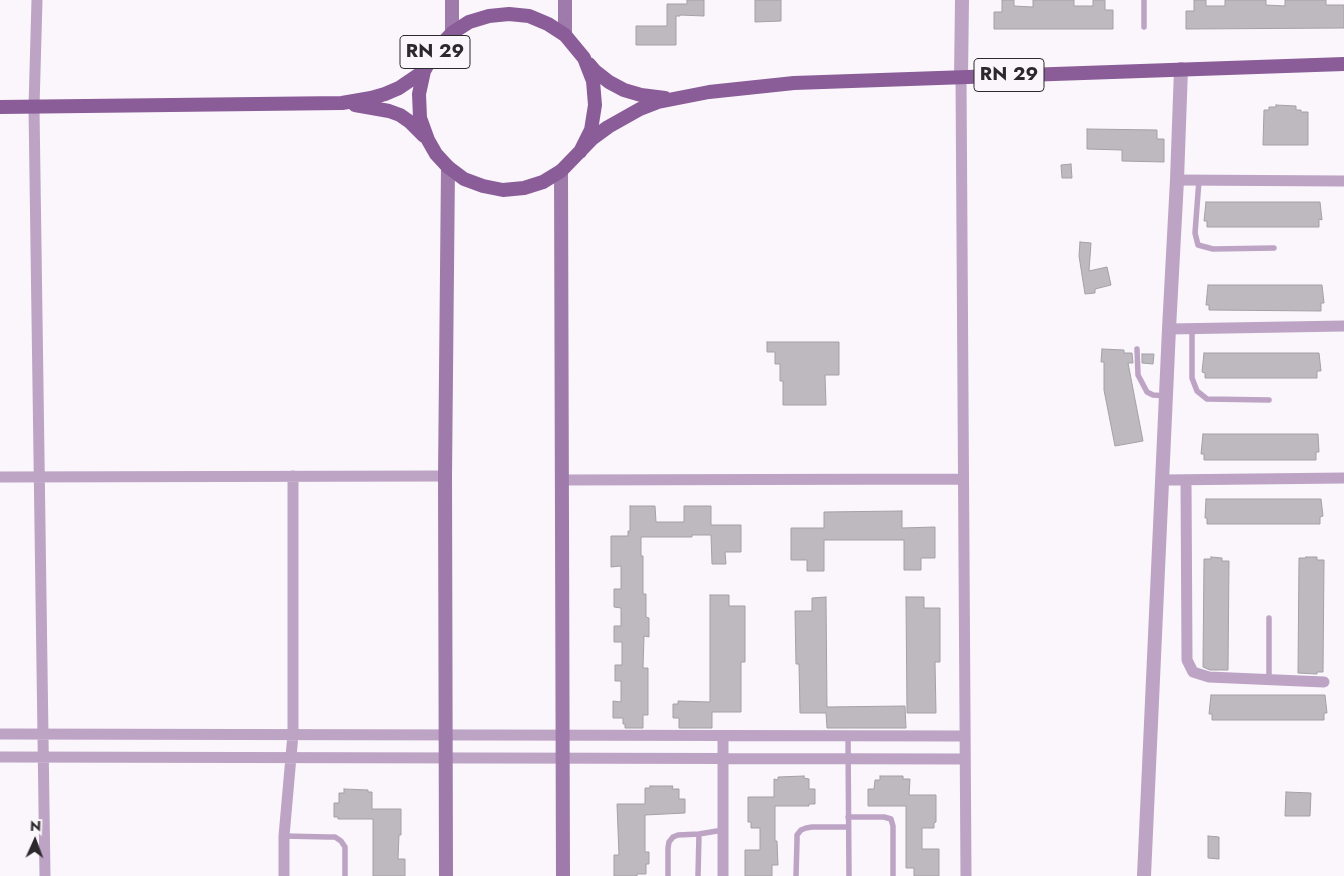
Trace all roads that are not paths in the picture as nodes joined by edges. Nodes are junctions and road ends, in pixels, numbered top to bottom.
1 (37, 0) edge
2 (452, 0) edge
3 (565, 0) edge
4 (962, 0) edge
5 (1144, 0) edge
6 (1144, 27) dead end
7 (452, 33) junction
8 (565, 35) junction
9 (584, 58) junction
10 (1344, 64) edge
11 (1181, 68) junction
12 (424, 71) junction
13 (961, 77) junction
14 (676, 98) junction
15 (342, 103) junction
16 (0, 107) edge
17 (34, 107) junction
18 (428, 140) junction
19 (580, 152) junction
20 (448, 167) junction
21 (561, 172) junction
22 (1177, 180) junction
23 (1199, 180) junction
24 (1344, 181) edge
25 (1274, 248) dead end
26 (1344, 326) edge
27 (1192, 328) junction
28 (1169, 329) junction
29 (1137, 349) dead end
30 (1166, 396) junction
31 (1269, 400) dead end
32 (293, 476) junction
33 (445, 476) junction
34 (0, 477) edge
35 (39, 477) junction
36 (1344, 478) edge
37 (964, 479) junction
38 (562, 480) junction
39 (1162, 480) junction
40 (1186, 480) junction
41 (1269, 618) dead end
42 (1269, 680) junction
43 (1324, 682) dead end
44 (0, 734) edge
45 (42, 734) junction
46 (293, 734) junction
47 (445, 735) junction
48 (563, 735) junction
49 (723, 736) junction
50 (848, 736) junction
51 (965, 736) junction
52 (0, 756) edge
53 (42, 757) junction
54 (291, 758) junction
55 (445, 758) junction
56 (563, 759) junction
57 (723, 759) junction
58 (965, 759) junction
59 (847, 760) junction
60 (848, 817) junction
61 (848, 827) junction
62 (723, 830) junction
63 (699, 834) junction
64 (284, 836) junction
65 (45, 876) edge
66 (284, 876) edge
67 (345, 876) edge
68 (446, 876) edge
69 (563, 876) edge
70 (668, 876) edge
71 (698, 876) edge
72 (723, 876) edge
73 (796, 876) edge
74 (849, 876) edge
75 (893, 876) edge
76 (966, 876) edge
77 (1144, 876) edge

1 - 17 street
2 - 7 main road
3 - 8 main road
4 - 13 street
5 - 6 lane
7 - 8 main road, RN 29
7 - 12 main road, RN 29
8 - 9 main road, RN 29
9 - 14 main road, RN 29
9 - 19 main road, RN 29
10 - 11 main road, RN 29
11 - 13 main road, RN 29
11 - 22 street
12 - 15 main road, RN 29
12 - 18 main road, RN 29
13 - 14 main road, RN 29
13 - 37 street
14 - 19 main road, RN 29
15 - 17 main road, RN 29
15 - 18 main road, RN 29
16 - 17 main road, RN 29
17 - 35 street
18 - 20 main road, RN 29
19 - 21 main road, RN 29
20 - 21 main road, RN 29
20 - 33 main road
21 - 38 main road
22 - 23 street
22 - 28 street
23 - 24 street
23 - 25 lane
26 - 27 street
27 - 28 street
27 - 31 lane
28 - 30 street
29 - 30 lane
30 - 39 street
32 - 33 street
32 - 35 street
32 - 46 street
33 - 47 main road
34 - 35 street
35 - 45 street
36 - 40 street
37 - 38 street
37 - 51 street
38 - 48 main road
39 - 40 street
39 - 77 street
40 - 42 street
41 - 42 lane
42 - 43 street
44 - 45 street
45 - 46 street
45 - 53 street
46 - 47 street
46 - 54 street
47 - 48 street
47 - 55 main road
48 - 49 street
48 - 56 main road
49 - 50 street
49 - 57 street
50 - 51 street
50 - 59 lane
51 - 58 street
52 - 53 street
53 - 54 street
53 - 65 street
54 - 55 street
54 - 64 street
55 - 56 street
55 - 68 main road
56 - 57 street
56 - 69 main road
57 - 59 street
57 - 62 street
58 - 59 street
58 - 76 street
59 - 60 lane
60 - 61 lane
60 - 75 lane
61 - 73 lane
61 - 74 lane
62 - 63 lane
62 - 72 street
63 - 70 lane
63 - 71 lane
64 - 66 street
64 - 67 lane

